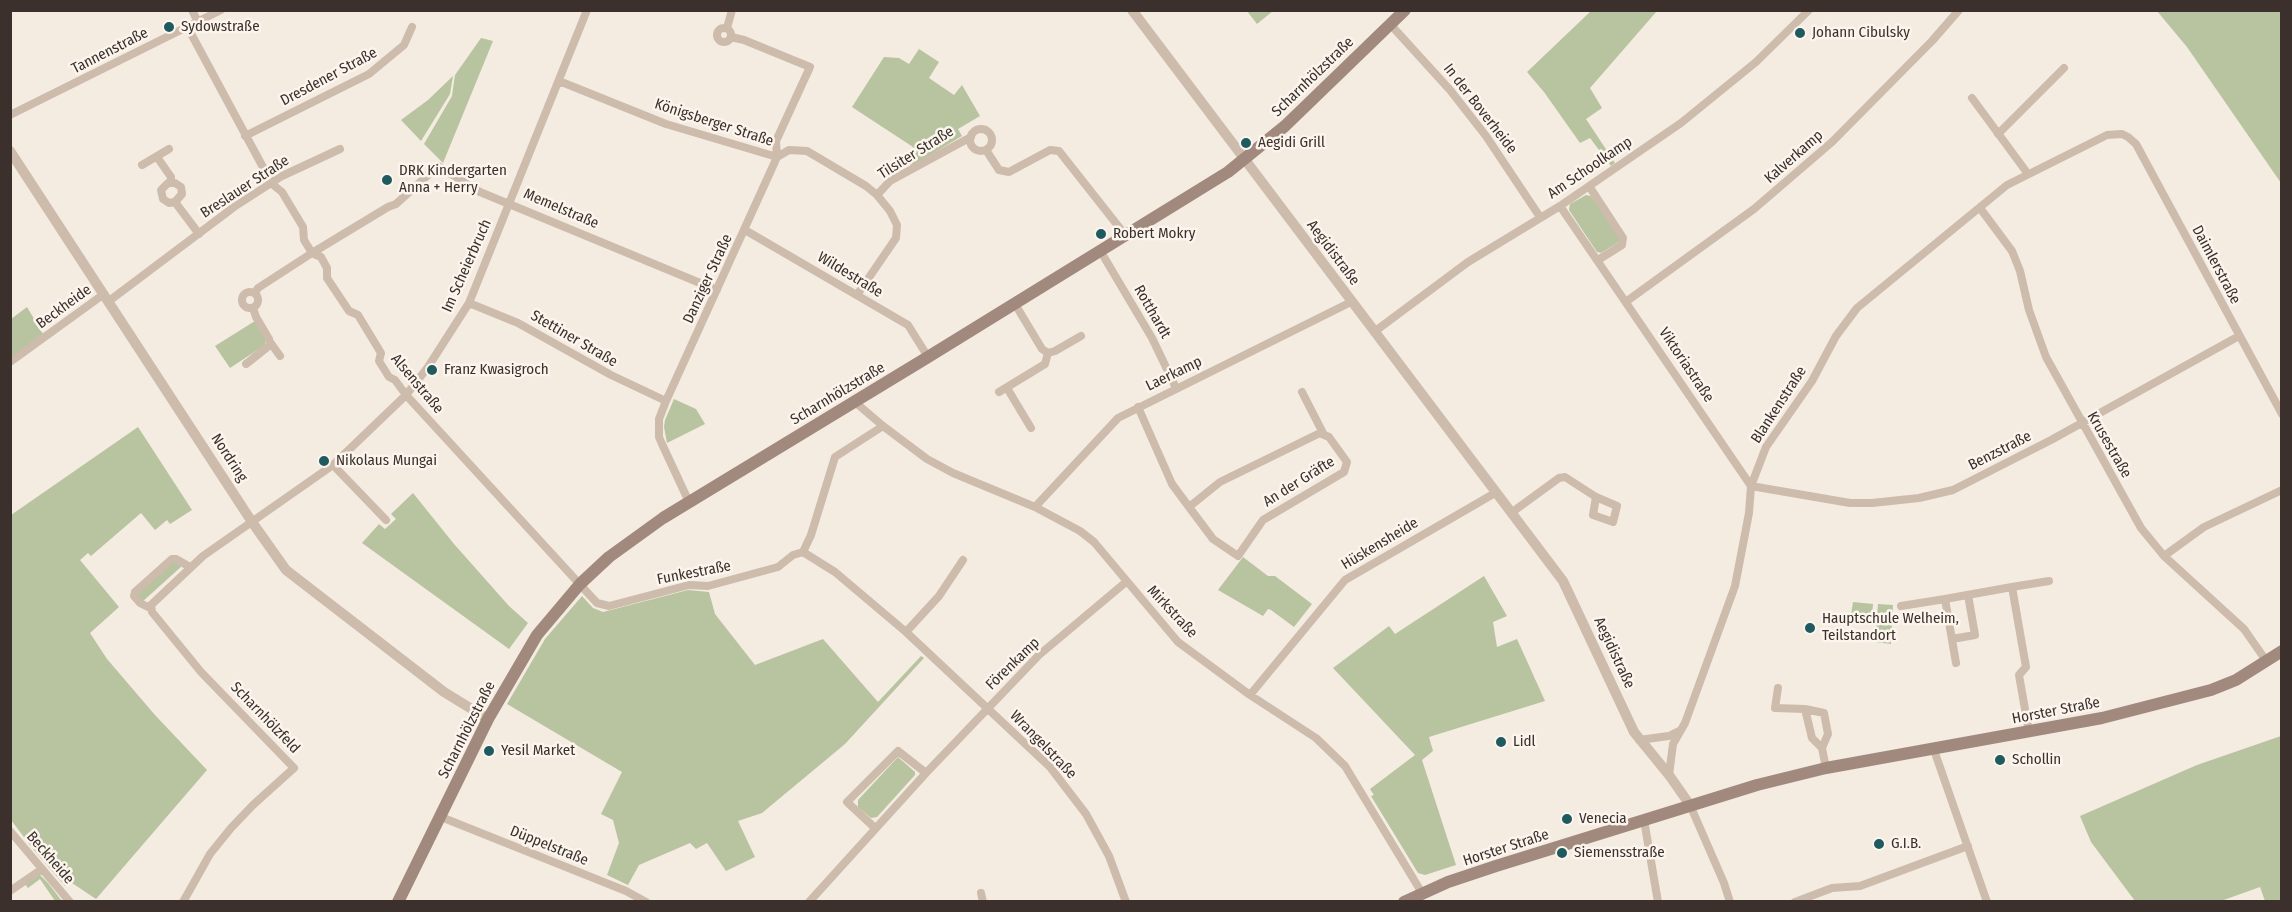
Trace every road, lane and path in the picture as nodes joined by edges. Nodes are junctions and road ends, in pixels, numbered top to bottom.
1 (192, 10) edge
2 (221, 10) edge
3 (587, 10) edge
4 (732, 10) edge
5 (1132, 10) edge
6 (1405, 10) edge
7 (1809, 10) edge
8 (1959, 10) edge
9 (198, 22) junction
10 (1390, 24) junction
11 (412, 27) dead end
12 (188, 28) junction
13 (2064, 68) dead end
14 (559, 81) junction
15 (1972, 98) dead end
16 (10, 115) edge
17 (1998, 134) junction
18 (2122, 134) joint
19 (244, 136) junction
20 (970, 137) junction
21 (169, 149) dead end
22 (340, 149) dead end
23 (986, 150) junction
24 (10, 151) edge
25 (157, 157) junction
26 (777, 157) junction
27 (1244, 159) junction
28 (142, 165) dead end
29 (2028, 174) junction
30 (171, 182) junction
31 (272, 184) junction
32 (1589, 186) junction
33 (877, 195) junction
34 (175, 202) junction
35 (509, 202) junction
36 (1560, 206) junction
37 (1980, 208) junction
38 (1540, 217) junction
39 (745, 230) junction
40 (199, 234) junction
41 (1126, 236) junction
42 (1101, 252) junction
43 (312, 254) junction
44 (1598, 260) junction
45 (717, 290) junction
46 (255, 293) junction
47 (857, 295) junction
48 (106, 298) junction
49 (1351, 302) junction
50 (1627, 302) junction
51 (469, 303) junction
52 (1015, 304) junction
53 (253, 308) junction
54 (1374, 332) junction
55 (1081, 336) dead end
56 (2239, 336) junction
57 (270, 342) junction
58 (1047, 353) junction
59 (280, 356) dead end
60 (928, 357) junction
61 (10, 362) edge
62 (246, 364) dead end
63 (1176, 388) junction
64 (1302, 392) dead end
65 (406, 395) junction
66 (666, 401) junction
67 (855, 402) junction
68 (1138, 407) junction
69 (2282, 414) edge
70 (2081, 422) junction
71 (883, 426) junction
72 (1031, 428) dead end
73 (1323, 433) junction
74 (333, 465) junction
75 (1750, 486) junction
76 (2282, 490) edge
77 (1495, 493) junction
78 (1596, 497) dead end
79 (689, 502) junction
80 (1035, 507) junction
81 (1189, 507) junction
82 (1511, 513) junction
83 (386, 520) dead end
84 (252, 522) junction
85 (803, 552) junction
86 (2164, 556) junction
87 (963, 561) dead end
88 (190, 567) junction
89 (2049, 580) dead end
90 (1126, 582) junction
91 (580, 584) junction
92 (2013, 587) junction
93 (1968, 595) junction
94 (1945, 599) junction
95 (1900, 606) dead end
96 (150, 608) junction
97 (906, 632) junction
98 (1952, 639) junction
99 (2282, 651) edge
100 (2267, 662) junction
101 (1956, 663) dead end
102 (1778, 688) dead end
103 (1250, 695) junction
104 (988, 707) junction
105 (1805, 709) junction
106 (488, 719) junction
107 (1680, 731) junction
108 (2029, 732) junction
109 (1639, 740) junction
110 (1822, 748) junction
111 (1934, 750) junction
112 (1826, 768) junction
113 (926, 773) junction
114 (1669, 775) junction
115 (1690, 805) junction
116 (441, 817) junction
117 (1644, 820) junction
118 (875, 828) junction
119 (10, 831) edge
120 (1968, 846) junction
121 (42, 869) junction
122 (10, 891) edge
123 (1422, 893) junction
124 (70, 902) edge
125 (183, 902) edge
126 (398, 902) edge
127 (646, 902) edge
128 (809, 902) edge
129 (1126, 902) edge
130 (1404, 902) edge
131 (1658, 902) edge
132 (1730, 902) edge
133 (1795, 902) edge
134 (1987, 902) edge

1 - 9 street
2 - 9 street, Tannenstraße
3 - 14 street, Im Scheierbruch
4 - 26 street, Danziger Straße
5 - 27 street, Aegidistraße
6 - 10 main road, Scharnhölzstraße
7 - 32 street, Am Schoolkamp
8 - 50 street, Kalverkamp
9 - 12 street, Tannenstraße
10 - 27 main road, Scharnhölzstraße
10 - 38 street, In der Boverheide
11 - 19 street, Dresdener Straße
12 - 16 street, Tannenstraße
12 - 19 street, Alsenstraße
13 - 17 street
14 - 26 street, Königsberger Straße
14 - 35 street, Im Scheierbruch
15 - 17 street
17 - 29 street
18 - 29 street, Blankenstraße
18 - 56 street, Daimlerstraße
19 - 31 street, Alsenstraße
20 - 23 street, Tilsiter Straße
20 - 23 street, Tilsiter Straße
20 - 33 street, Tilsiter Straße
21 - 25 street
22 - 31 street, Breslauer Straße
23 - 41 street, Tilsiter Straße
24 - 48 street, Nordring
25 - 28 street
25 - 30 street, Breslauer Straße
26 - 33 street, Königsberger Straße
26 - 39 street, Danziger Straße
27 - 41 main road, Scharnhölzstraße
27 - 49 street, Aegidistraße
29 - 37 street, Blankenstraße
30 - 34 street, Breslauer Straße
30 - 34 street, Breslauer Straße
31 - 40 street, Breslauer Straße
31 - 43 street, Alsenstraße
32 - 36 street, Am Schoolkamp
32 - 44 street
33 - 47 street, Königsberger Straße
34 - 40 street, Breslauer Straße
35 - 43 street, Memelstraße
35 - 45 street, Memelstraße
35 - 51 street, Im Scheierbruch
36 - 38 street, Am Schoolkamp
36 - 44 street, Viktoriastraße
37 - 70 street, Krusestraße
37 - 75 street, Blankenstraße
38 - 54 street, Am Schoolkamp
39 - 45 street, Danziger Straße
39 - 47 street, Wildestraße
40 - 48 street, Breslauer Straße
41 - 42 main road, Scharnhölzstraße
42 - 52 main road, Scharnhölzstraße
42 - 63 street, Rotthardt
43 - 46 street, Memelstraße
43 - 65 street, Alsenstraße
44 - 50 street, Viktoriastraße
45 - 66 street, Danziger Straße
46 - 53 street
46 - 53 street
47 - 60 street, Wildestraße
48 - 61 street, Beckheide
48 - 84 street, Nordring
49 - 54 street, Aegidistraße
49 - 63 street, Laerkamp
50 - 75 street, Viktoriastraße
51 - 65 street, Im Scheierbruch
51 - 66 street, Stettiner Straße
52 - 58 street
52 - 60 main road, Scharnhölzstraße
53 - 57 street
54 - 77 street, Aegidistraße
55 - 58 street
56 - 69 street, Daimlerstraße
56 - 70 street, Benzstraße
57 - 59 street
57 - 62 street
58 - 72 street
60 - 67 main road, Scharnhölzstraße
63 - 68 street, Laerkamp
64 - 73 street, An der Gräfte
65 - 74 street, Im Scheierbruch
65 - 91 street, Alsenstraße
66 - 79 street, Danziger Straße
67 - 71 street, Mirkstraße
67 - 79 main road, Scharnhölzstraße
68 - 80 street, Laerkamp
68 - 81 street, An der Gräfte
70 - 75 street, Benzstraße
70 - 86 street, Krusestraße
71 - 80 street, Mirkstraße
71 - 85 street
73 - 81 street, An der Gräfte
73 - 81 street, An der Gräfte
74 - 83 street
74 - 84 street, Im Scheierbruch
75 - 107 street, Blankenstraße
76 - 86 street
77 - 82 street, Aegidistraße
77 - 103 street, Hüskensheide
78 - 82 street
79 - 91 main road, Scharnhölzstraße
80 - 90 street, Mirkstraße
82 - 109 street, Aegidistraße
84 - 88 street
84 - 106 street, Nordring
85 - 91 street, Funkestraße
85 - 97 street, Wrangelstraße
86 - 100 street, Krusestraße
87 - 97 street
88 - 96 street
88 - 96 street, Scharnhölzfeld
89 - 92 street
90 - 103 street, Mirkstraße
90 - 104 street, Förenkamp
91 - 106 main road, Scharnhölzstraße
92 - 93 street
92 - 108 street
93 - 94 street
93 - 98 street
94 - 95 street
94 - 98 street
96 - 125 street, Scharnhölzfeld
97 - 104 street, Wrangelstraße
98 - 101 street
99 - 100 main road, Horster Straße
100 - 108 main road, Horster Straße
102 - 105 street
103 - 123 street, Mirkstraße
104 - 113 street, Förenkamp
104 - 129 street, Wrangelstraße
105 - 110 street
105 - 110 street
106 - 116 main road, Scharnhölzstraße
107 - 109 street
107 - 114 street, Blankenstraße
108 - 111 main road, Horster Straße
109 - 114 street, Aegidistraße
110 - 112 street
111 - 112 main road, Horster Straße
111 - 120 street
112 - 115 main road, Horster Straße
113 - 118 street, Förenkamp
113 - 118 street
114 - 115 street, Aegidistraße
115 - 117 main road, Horster Straße
115 - 132 street
116 - 126 main road, Scharnhölzstraße
116 - 127 street, Düppelstraße
117 - 123 main road, Horster Straße
117 - 131 street
118 - 128 street, Förenkamp
119 - 121 street, Beckheide
120 - 133 street
120 - 134 street
121 - 122 street
121 - 124 street, Beckheide
123 - 130 main road, Horster Straße

